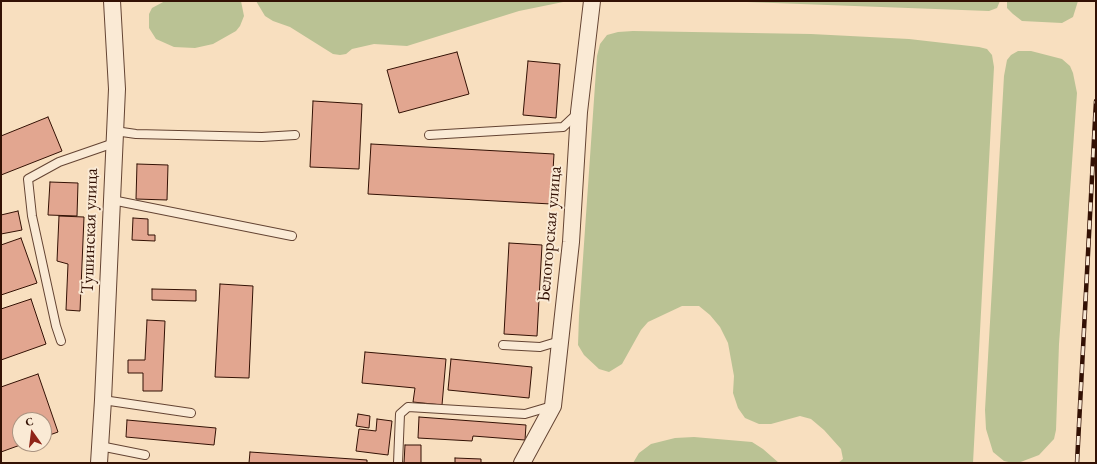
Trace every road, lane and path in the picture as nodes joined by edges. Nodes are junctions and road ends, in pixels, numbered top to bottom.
1 (112, 1) edge
2 (592, 1) edge
3 (579, 112) junction
4 (295, 135) dead end
5 (429, 136) dead end
6 (115, 137) junction
7 (112, 200) junction
8 (292, 236) dead end
9 (61, 341) dead end
10 (560, 342) junction
11 (503, 345) dead end
12 (103, 400) junction
13 (553, 406) junction
14 (191, 413) dead end
15 (100, 446) junction
16 (145, 455) dead end
17 (99, 463) edge
18 (398, 463) edge
19 (522, 463) edge

1 - 6 street, Тушинская улица
2 - 3 street, Белогорская улица
3 - 5 lane
3 - 10 street, Белогорская улица
4 - 6 lane
6 - 7 street, Тушинская улица
6 - 9 lane
7 - 8 lane
7 - 12 street, Тушинская улица
10 - 11 lane
10 - 13 street, Белогорская улица
12 - 14 lane
12 - 15 street, Тушинская улица
13 - 18 lane
13 - 19 street, Белогорская улица
15 - 16 lane
15 - 17 street, Тушинская улица

